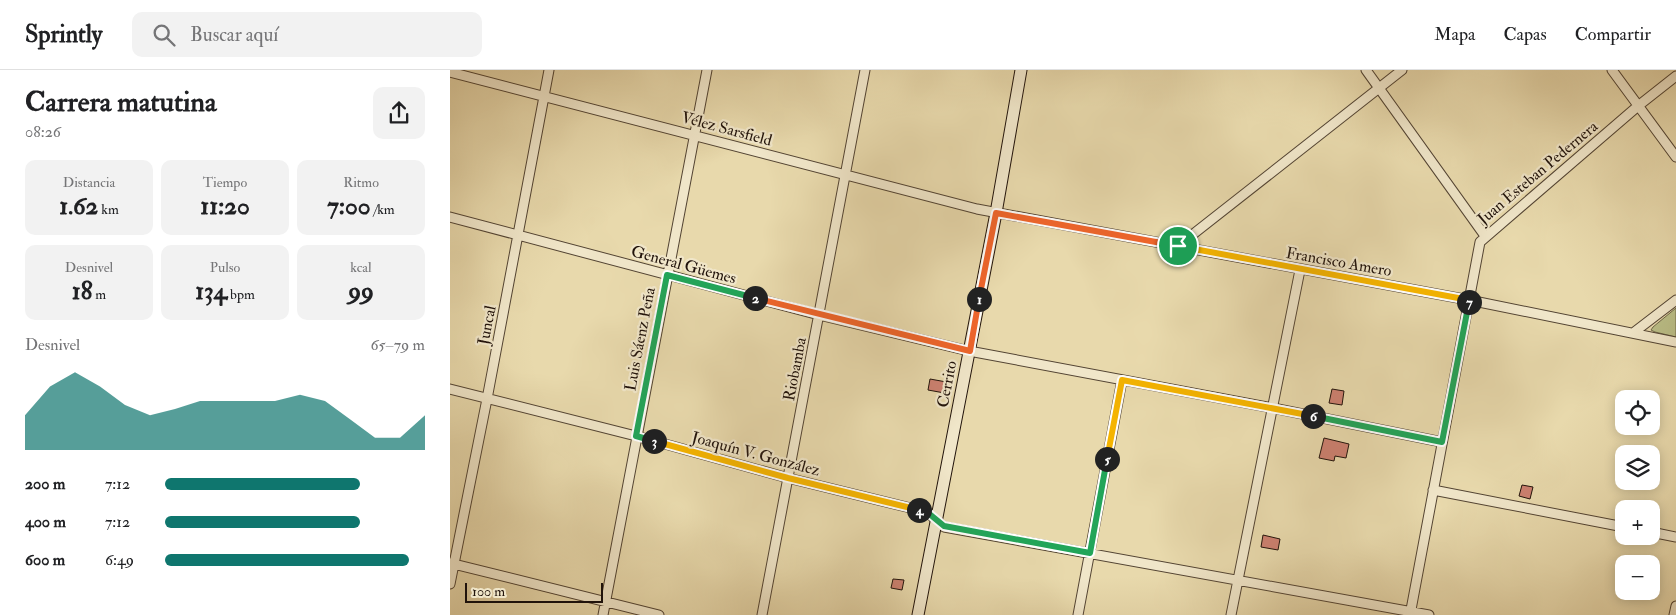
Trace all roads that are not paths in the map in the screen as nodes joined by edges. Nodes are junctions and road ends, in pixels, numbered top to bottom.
1 (549, 70) edge
2 (707, 70) edge
3 (865, 70) edge
4 (1021, 70) edge
5 (1366, 70) edge
6 (1402, 70) edge
7 (1612, 70) edge
8 (450, 72) edge
9 (1676, 76) edge
10 (1379, 88) junction
11 (544, 97) junction
12 (1638, 106) junction
13 (695, 134) junction
14 (1676, 157) edge
15 (844, 174) junction
16 (996, 213) junction
17 (450, 217) edge
18 (518, 235) junction
19 (1485, 236) junction
20 (1178, 246) junction
21 (1300, 270) junction
22 (667, 275) junction
23 (1469, 300) junction
24 (1676, 300) edge
25 (819, 315) junction
26 (1633, 333) junction
27 (1676, 342) edge
28 (970, 351) junction
29 (1122, 380) junction
30 (450, 389) edge
31 (487, 399) junction
32 (1273, 408) junction
33 (636, 436) junction
34 (1442, 442) junction
35 (788, 478) junction
36 (1433, 490) junction
37 (936, 520) junction
38 (1615, 525) edge
39 (1660, 534) edge
40 (1676, 537) edge
41 (1090, 553) junction
42 (452, 564) edge
43 (1238, 580) junction
44 (450, 584) edge
45 (606, 601) junction
46 (1676, 606) edge
47 (1410, 613) edge
48 (603, 615) edge
49 (659, 615) edge
50 (762, 615) edge
51 (918, 615) edge
52 (1078, 615) edge
53 (1231, 615) edge
54 (1429, 615) edge
55 (1674, 615) edge

1 - 11 street, Juncal
2 - 13 street, Luis Sáenz Peña
3 - 15 street, Riobamba
4 - 16 main road, Cerrito
5 - 10 street
6 - 10 street
7 - 12 street
8 - 11 street, Vélez Sarsfield
9 - 12 street, Juan Esteban Pedernera
10 - 19 street
10 - 20 street
11 - 13 street, Vélez Sarsfield
11 - 18 street, Juncal
12 - 14 street
12 - 19 street, Juan Esteban Pedernera
13 - 15 street, Vélez Sarsfield
13 - 22 street, Luis Sáenz Peña
15 - 16 street, Vélez Sarsfield
15 - 25 street, Riobamba
16 - 20 street, Francisco Amero
16 - 28 main road, Cerrito
17 - 18 street, General Güemes
18 - 22 street, General Güemes
18 - 31 street, Juncal
19 - 23 street, Juan Esteban Pedernera
20 - 21 street, Francisco Amero
21 - 23 street, Francisco Amero
21 - 32 street
22 - 25 street, General Güemes
22 - 33 street, Luis Sáenz Peña
23 - 26 street, Francisco Amero
23 - 34 street, Juan Esteban Pedernera
24 - 26 street
25 - 28 street, General Güemes
25 - 35 street, Riobamba
26 - 27 street, Francisco Amero
28 - 29 street, General Güemes
28 - 37 main road, Cerrito
29 - 32 street, General Güemes
29 - 41 street
30 - 31 street, Joaquín V. González
31 - 33 street, Joaquín V. González
31 - 42 street, Juncal
32 - 34 street, General Güemes
32 - 43 street
33 - 35 street, Joaquín V. González
33 - 45 street, Luis Sáenz Peña
34 - 36 street, Juan Esteban Pedernera
35 - 37 street, Joaquín V. González
35 - 50 street, Riobamba
36 - 38 street
36 - 47 street, Juan Esteban Pedernera
37 - 41 street, Joaquín V. González
37 - 51 main road, Cerrito
39 - 40 street
41 - 43 street, Joaquín V. González
41 - 52 street
42 - 44 street, Juncal
42 - 45 street
43 - 47 street, Joaquín V. González
43 - 53 street
45 - 48 street, Luis Sáenz Peña
45 - 49 street
46 - 55 street
47 - 54 street, Joaquín V. González

